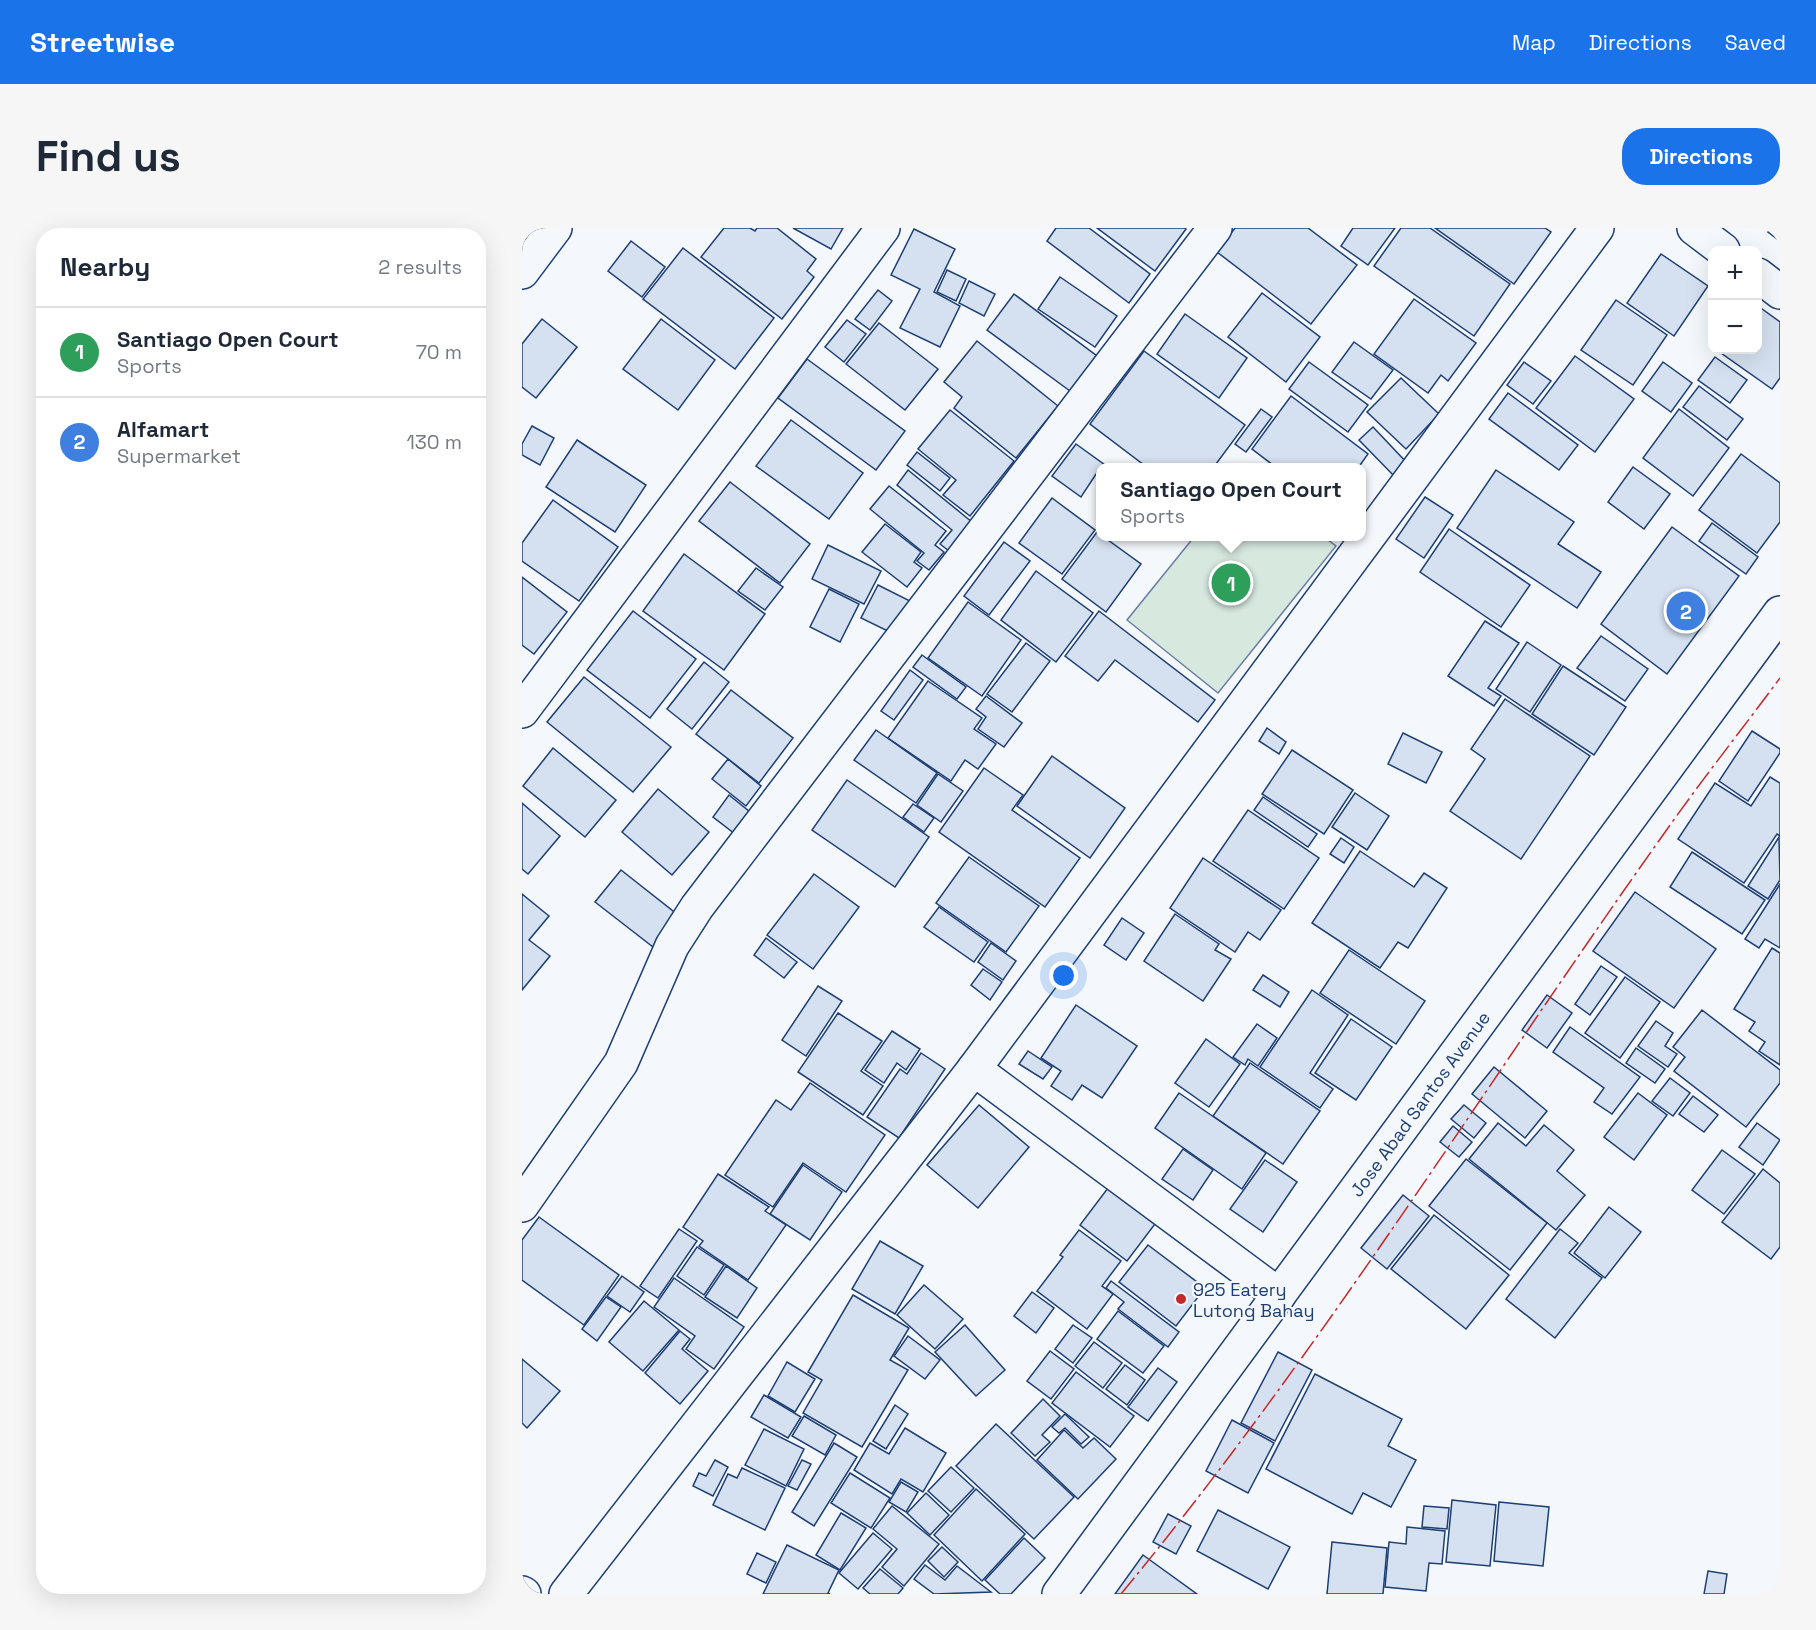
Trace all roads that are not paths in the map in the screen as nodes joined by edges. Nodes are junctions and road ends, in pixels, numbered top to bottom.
1 (555, 228) edge
2 (883, 228) edge
3 (1215, 228) edge
4 (1597, 228) edge
5 (1694, 228) edge
6 (1718, 246) edge
7 (522, 272) edge
8 (1762, 278) edge
9 (1780, 292) edge
10 (1366, 540) edge
11 (1365, 541) edge
12 (1780, 613) edge
13 (522, 711) edge
14 (974, 1070) junction
15 (522, 1205) edge
16 (1279, 1295) junction
17 (566, 1594) edge
18 (1059, 1594) edge

1 - 7 main road
2 - 13 main road
3 - 15 main road
4 - 10 main road
5 - 6 main road
8 - 9 main road
11 - 14 main road
12 - 16 main road, Jose Abad Santos Avenue
14 - 16 main road
14 - 17 main road
16 - 18 main road, Jose Abad Santos Avenue

